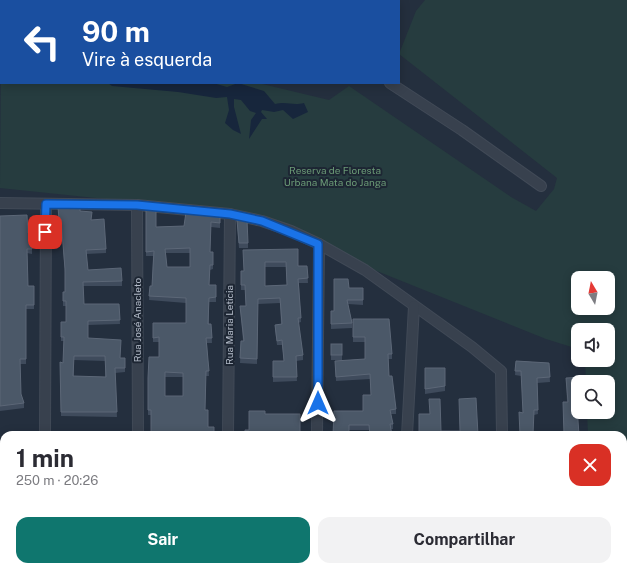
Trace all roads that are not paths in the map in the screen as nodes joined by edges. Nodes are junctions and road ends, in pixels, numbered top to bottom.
1 (392, 84) edge
2 (541, 186) dead end
3 (0, 203) edge
4 (46, 204) junction
5 (137, 205) junction
6 (230, 214) junction
7 (318, 244) junction
8 (414, 306) junction
9 (45, 431) edge
10 (138, 431) edge
11 (228, 431) edge
12 (317, 431) edge
13 (407, 431) edge
14 (502, 431) edge

1 - 2 street
3 - 4 street
4 - 5 street
4 - 9 street
5 - 6 street
5 - 10 street, Rua José Anacleto
6 - 7 street
6 - 11 street, Rua Maria Leticia
7 - 8 street
7 - 12 street
8 - 13 street
8 - 14 street

